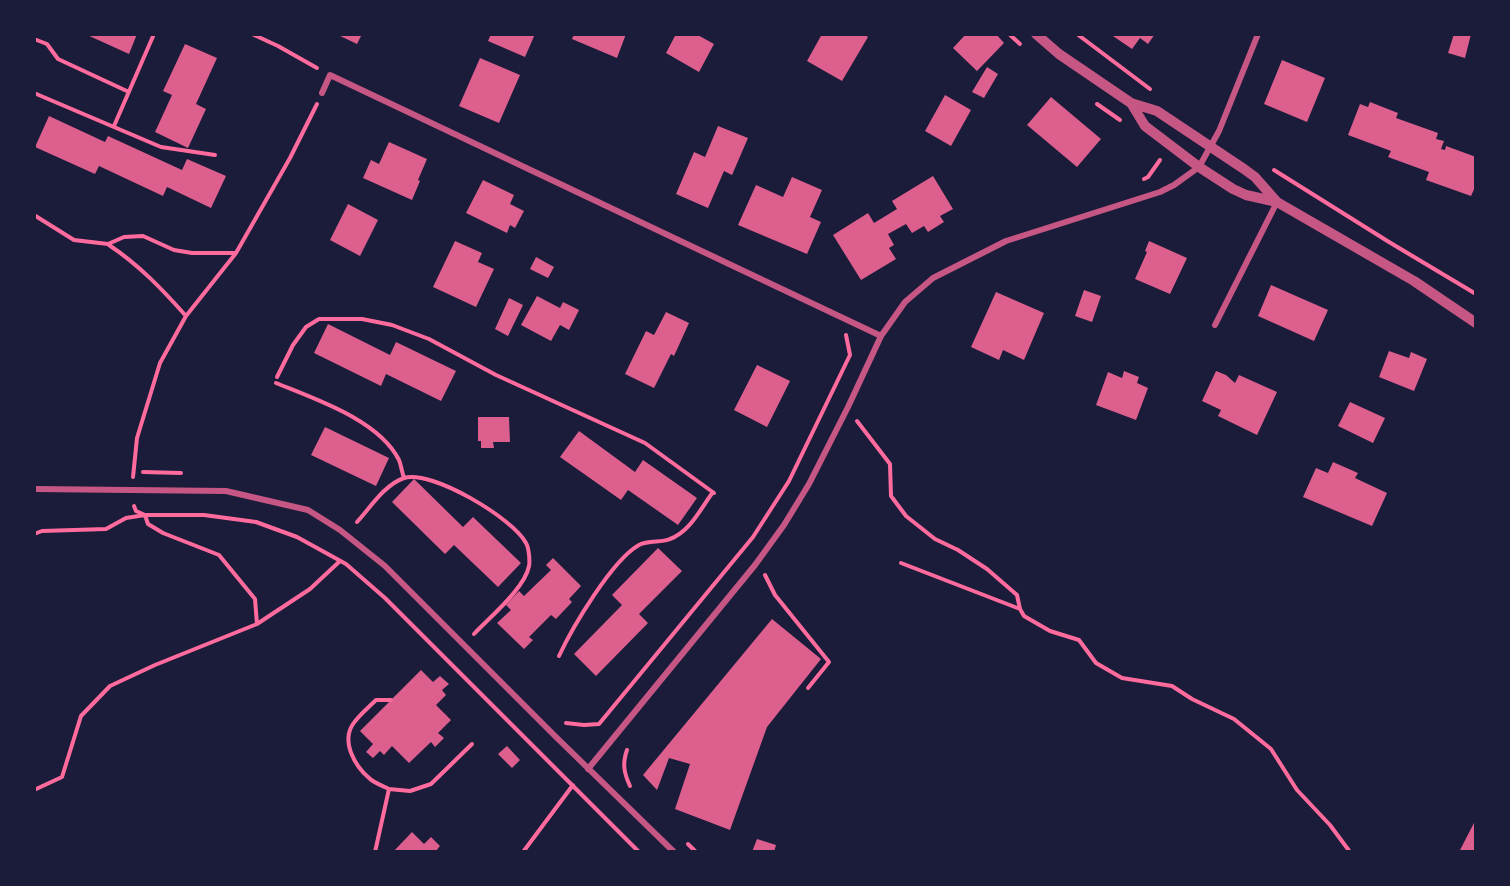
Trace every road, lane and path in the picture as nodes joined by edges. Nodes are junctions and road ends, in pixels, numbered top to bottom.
1 (154, 34) edge
2 (252, 34) edge
3 (1036, 34) edge
4 (1077, 34) edge
5 (1258, 34) edge
6 (34, 39) edge
7 (330, 75) junction
8 (129, 92) junction
9 (34, 93) edge
10 (322, 93) joint
11 (1158, 95) dead end
12 (1131, 103) junction
13 (114, 126) junction
14 (1209, 147) junction
15 (215, 155) dead end
16 (1199, 166) junction
17 (1271, 168) dead end
18 (1277, 202) junction
19 (34, 215) edge
20 (108, 244) junction
21 (236, 254) junction
22 (1476, 294) edge
23 (186, 316) junction
24 (1476, 323) edge
25 (1215, 325) dead end
26 (845, 329) dead end
27 (881, 336) junction
28 (277, 377) dead end
29 (276, 383) dead end
30 (848, 407) junction
31 (122, 472) dead end
32 (133, 472) junction
33 (183, 473) dead end
34 (404, 478) junction
35 (34, 489) edge
36 (133, 502) dead end
37 (145, 514) junction
38 (351, 518) dead end
39 (357, 522) junction
40 (364, 527) dead end
41 (34, 534) edge
42 (340, 561) junction
43 (901, 563) dead end
44 (763, 572) dead end
45 (1020, 609) junction
46 (257, 624) junction
47 (466, 626) dead end
48 (474, 634) junction
49 (482, 642) dead end
50 (559, 656) dead end
51 (808, 688) dead end
52 (391, 700) dead end
53 (559, 718) dead end
54 (472, 744) dead end
55 (627, 750) dead end
56 (588, 769) junction
57 (573, 785) junction
58 (389, 789) junction
59 (631, 789) dead end
60 (34, 790) edge
61 (688, 844) dead end
62 (375, 852) edge
63 (524, 852) edge
64 (639, 852) edge
65 (674, 852) edge
66 (696, 852) edge
67 (1350, 852) edge

1 - 8 path
2 - 7 path
3 - 12 street
4 - 11 path
5 - 14 street
6 - 8 path
7 - 10 street
7 - 27 street
8 - 13 path
9 - 13 path
10 - 21 path
12 - 14 street
12 - 16 street
13 - 15 path
14 - 16 street
14 - 18 street
16 - 18 street
16 - 27 street
17 - 22 path
18 - 24 street
18 - 25 street
19 - 20 path
20 - 21 path
20 - 23 path
21 - 23 path
23 - 32 path
26 - 53 path
27 - 30 street
28 - 50 path
29 - 34 path
30 - 45 path
30 - 56 street
31 - 32 path
32 - 33 path
34 - 39 path
34 - 48 path
35 - 56 street
36 - 37 path
37 - 41 path
37 - 42 path
37 - 46 path
38 - 39 path
39 - 40 path
42 - 46 path
42 - 57 path
43 - 45 path
44 - 51 path
45 - 67 path
46 - 60 path
47 - 48 path
48 - 49 path
52 - 58 path
54 - 58 path
55 - 59 path
56 - 65 street
57 - 63 path
57 - 64 path
58 - 62 path
61 - 66 path

